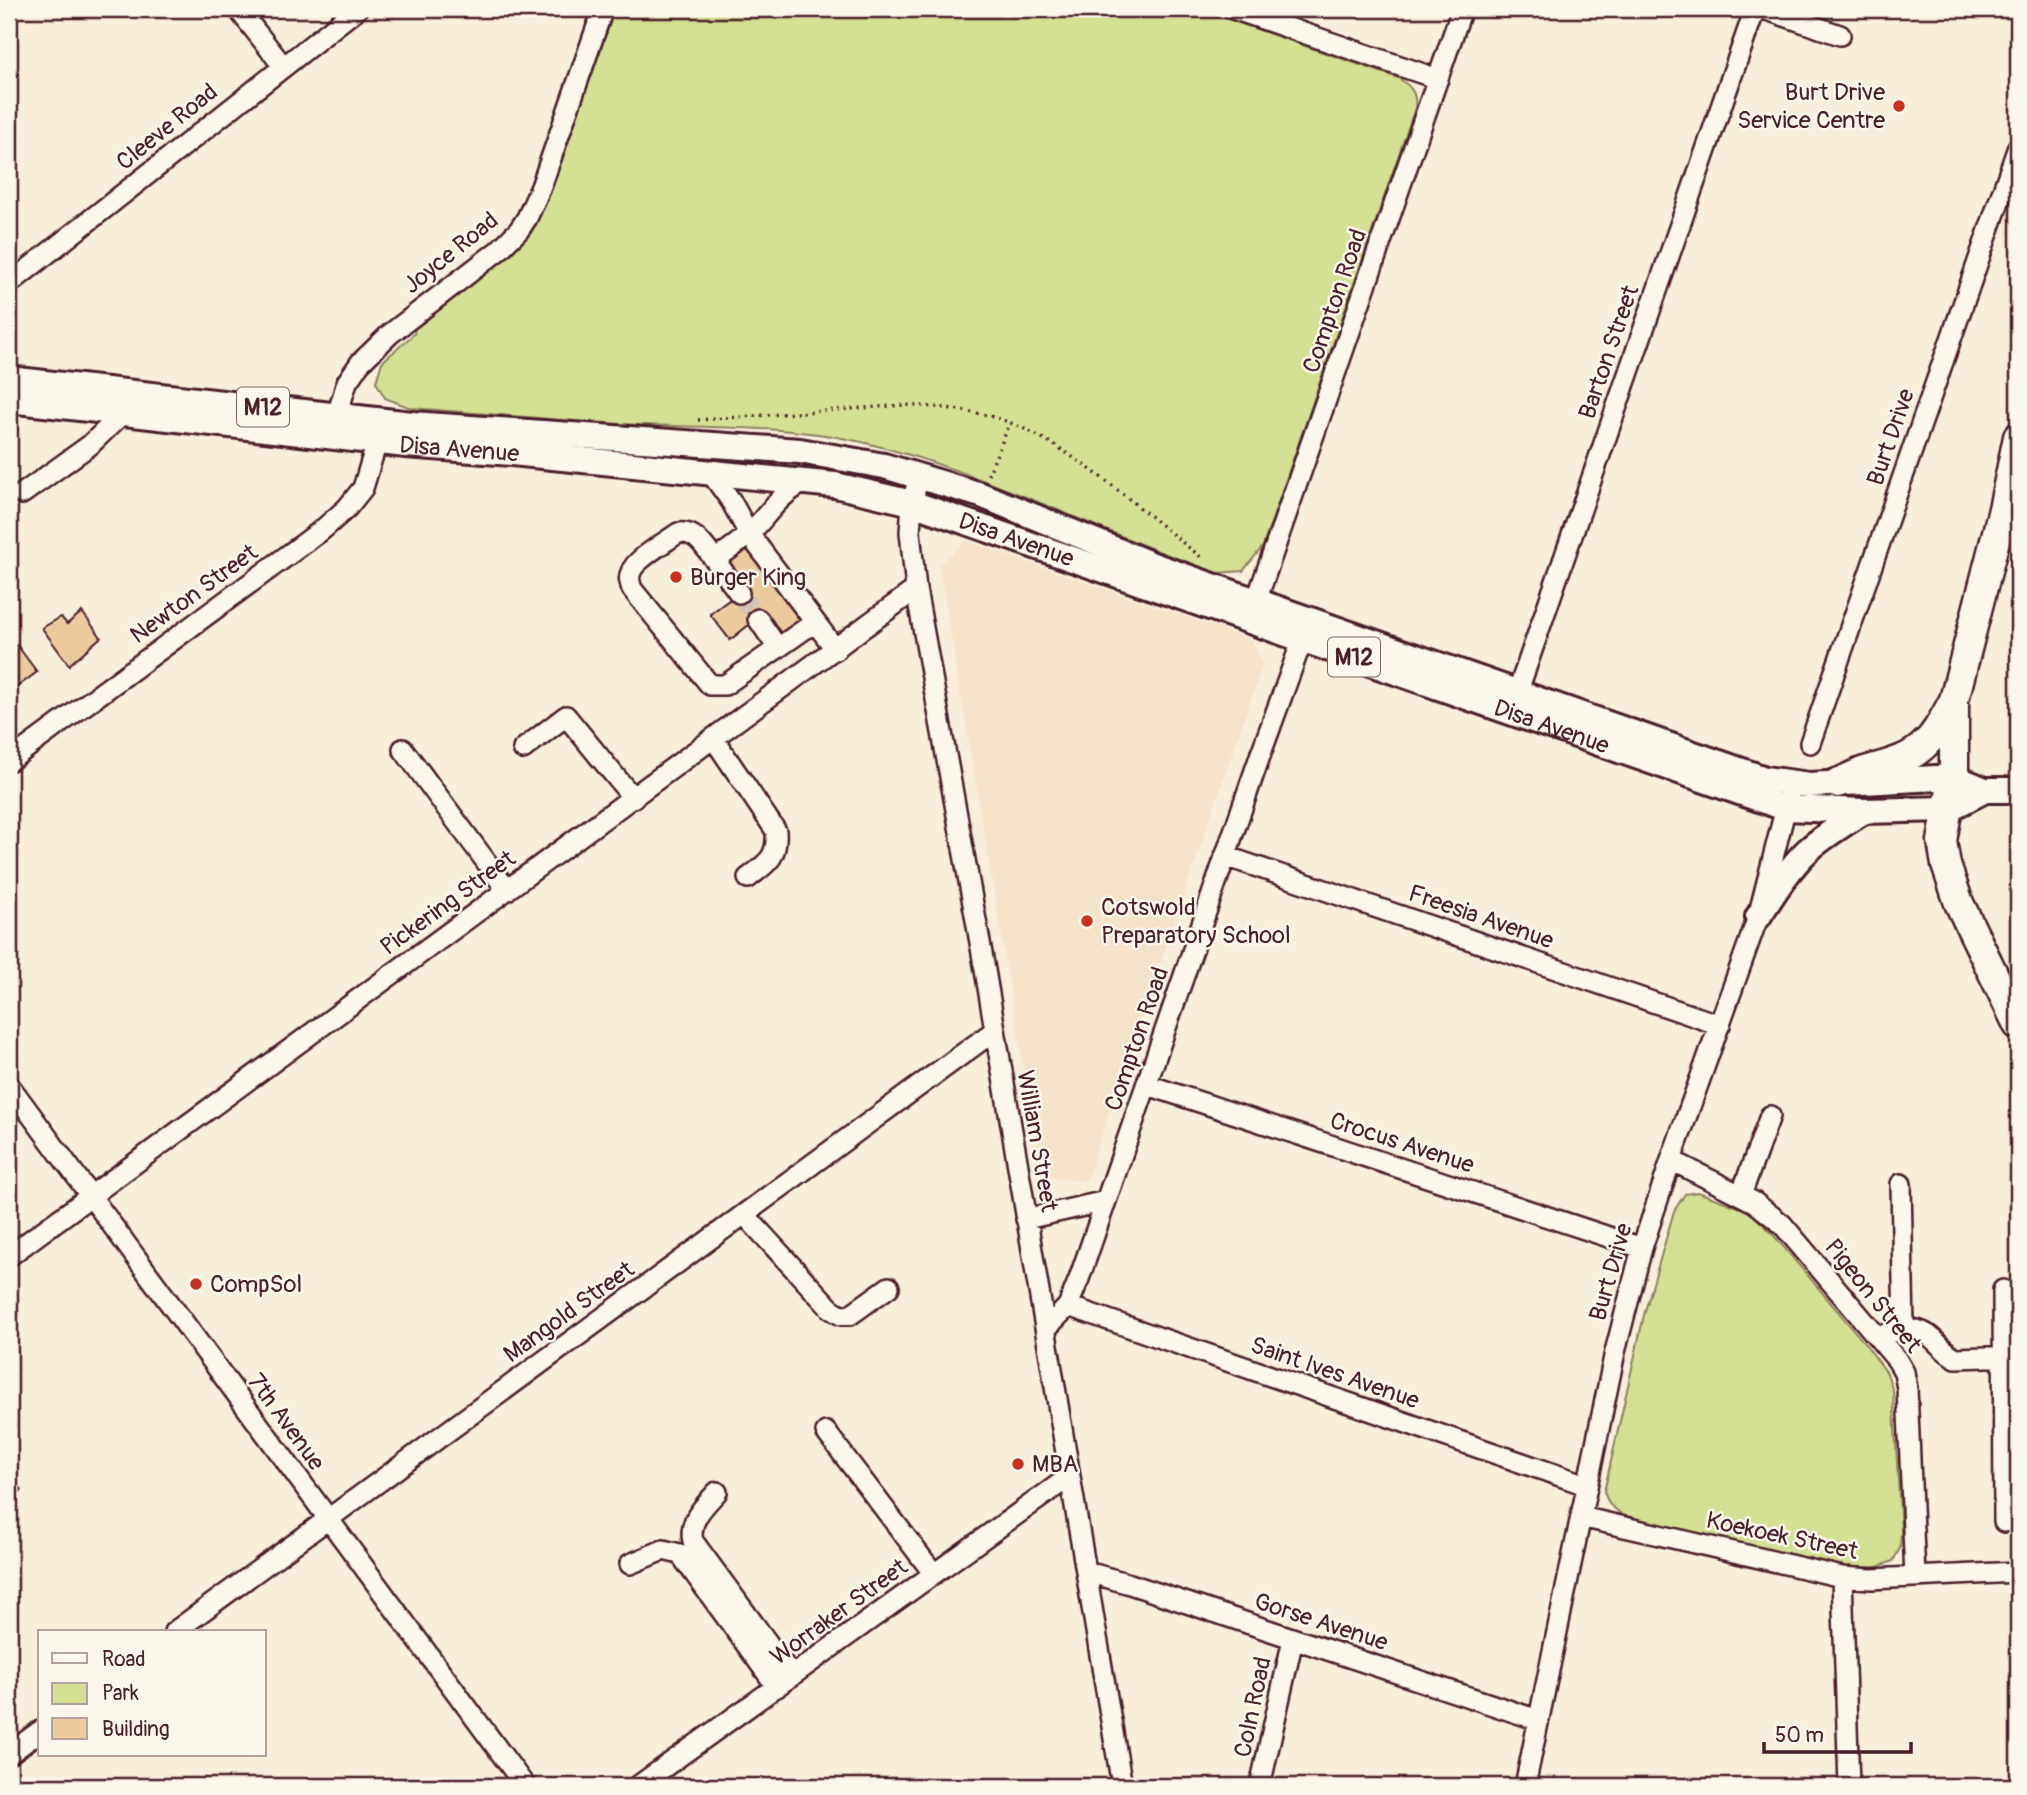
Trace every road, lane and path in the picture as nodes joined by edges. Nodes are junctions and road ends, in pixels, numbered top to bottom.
1 (238, 9) edge
2 (358, 9) edge
3 (603, 9) edge
4 (1233, 9) edge
5 (1462, 9) edge
6 (1755, 9) edge
7 (1764, 9) edge
8 (1840, 35) dead end
9 (283, 66) junction
10 (1438, 79) junction
11 (2018, 147) edge
12 (9, 284) edge
13 (9, 379) edge
14 (9, 400) edge
15 (122, 413) junction
16 (694, 421) dead end
17 (1010, 423) junction
18 (334, 426) junction
19 (380, 431) junction
20 (2018, 437) edge
21 (711, 473) junction
22 (919, 476) junction
23 (986, 480) dead end
24 (806, 482) junction
25 (22, 494) dead end
26 (912, 503) junction
27 (749, 534) junction
28 (1203, 559) dead end
29 (715, 560) junction
30 (916, 589) junction
31 (739, 593) tunnel mouth
32 (1253, 610) junction
33 (758, 619) tunnel mouth
34 (815, 622) junction
35 (1306, 630) junction
36 (777, 648) junction
37 (836, 650) junction
38 (1954, 700) junction
39 (1514, 702) junction
40 (714, 739) junction
41 (1810, 743) dead end
42 (403, 749) dead end
43 (523, 749) dead end
44 (9, 761) edge
45 (1954, 777) junction
46 (1837, 783) junction
47 (1791, 784) junction
48 (1985, 790) junction
49 (2018, 790) edge
50 (633, 798) junction
51 (1786, 808) junction
52 (1948, 809) junction
53 (1864, 811) junction
54 (1226, 856) junction
55 (748, 878) dead end
56 (507, 890) junction
57 (1758, 917) junction
58 (2018, 1025) edge
59 (1720, 1026) junction
60 (994, 1031) junction
61 (9, 1085) edge
62 (1147, 1085) junction
63 (1770, 1116) dead end
64 (1671, 1160) junction
65 (1901, 1184) dead end
66 (1741, 1195) junction
67 (90, 1196) junction
68 (1106, 1201) junction
69 (744, 1214) junction
70 (1026, 1219) junction
71 (1642, 1248) junction
72 (9, 1256) edge
73 (889, 1287) dead end
74 (2003, 1290) dead end
75 (1068, 1306) junction
76 (1046, 1329) junction
77 (1904, 1329) junction
78 (1878, 1336) junction
79 (2010, 1357) edge
80 (826, 1432) dead end
81 (1069, 1477) junction
82 (1586, 1485) junction
83 (717, 1492) dead end
84 (1581, 1517) junction
85 (327, 1519) junction
86 (2004, 1522) dead end
87 (630, 1563) dead end
88 (1087, 1572) junction
89 (2018, 1572) edge
90 (934, 1574) junction
91 (1842, 1577) junction
92 (1915, 1577) junction
93 (177, 1630) edge
94 (1293, 1639) junction
95 (785, 1681) junction
96 (1538, 1720) junction
97 (38, 1732) edge
98 (9, 1754) edge
99 (525, 1786) edge
100 (638, 1786) edge
101 (1122, 1786) edge
102 (1261, 1786) edge
103 (1525, 1786) edge
104 (1849, 1786) edge

1 - 9 street
2 - 9 street, Cleeve Road
3 - 18 street, Joyce Road
4 - 10 street
5 - 10 street, Compton Road
6 - 39 street, Barton Street
7 - 8 street
9 - 12 street, Cleeve Road
10 - 32 street, Compton Road
11 - 41 street, Burt Drive
13 - 18 main road, Disa Avenue / M12
14 - 15 main road, Disa Avenue / M12
15 - 18 main road, Disa Avenue / M12
15 - 25 street
16 - 17 path
17 - 23 path
17 - 28 path
18 - 19 main road, Disa Avenue / M12
19 - 21 main road, Disa Avenue / M12
19 - 22 main road, Disa Avenue / M12
19 - 44 street, Newton Street
20 - 38 highway
21 - 24 main road, Disa Avenue / M12
21 - 27 street
22 - 26 street, William Street
22 - 32 main road, Disa Avenue / M12
24 - 26 main road, Disa Avenue / M12
24 - 27 street
26 - 30 street, William Street
26 - 32 main road, Disa Avenue / M12
27 - 29 street
27 - 34 street
29 - 31 street
29 - 36 street
30 - 37 street, Pickering Street
30 - 60 street, William Street
32 - 35 main road, Disa Avenue / M12
33 - 36 street
34 - 36 street
34 - 37 street
35 - 39 main road, Disa Avenue / M12
35 - 54 street, Compton Road
37 - 40 street, Pickering Street
38 - 45 highway
38 - 46 highway
39 - 47 main road, Disa Avenue / M12
39 - 51 main road, Disa Avenue / M12
40 - 50 street, Pickering Street
40 - 55 street
42 - 56 street
43 - 50 street
45 - 46 main road, Disa Avenue / M12
45 - 48 main road, Disa Avenue / M12
45 - 52 highway
46 - 47 main road, Disa Avenue / M12
47 - 51 street, Burt Drive
48 - 49 main road, Disa Avenue / M12
48 - 52 main road, Disa Avenue / M12
50 - 56 street, Pickering Street
51 - 53 main road, Disa Avenue / M12
51 - 57 street, Burt Drive
52 - 53 main road, Disa Avenue / M12
52 - 58 highway
53 - 57 main road
54 - 59 street, Freesia Avenue
54 - 62 street, Compton Road
56 - 67 street, Pickering Street
57 - 59 street, Burt Drive
59 - 64 street, Burt Drive
60 - 69 street, Mangold Street
60 - 70 street, William Street
61 - 67 street, 7th Avenue
62 - 68 street, Compton Road
62 - 71 street, Crocus Avenue
63 - 66 street
64 - 66 street, Pigeon Street
64 - 71 street, Burt Drive
65 - 77 street
66 - 78 street, Pigeon Street
67 - 72 street, Pickering Street
67 - 85 street, 7th Avenue
68 - 70 street
68 - 75 street, Compton Road
69 - 73 street
69 - 85 street, Mangold Street
70 - 76 street, William Street
71 - 82 street, Burt Drive
74 - 79 street
75 - 76 street, Compton Road
75 - 82 street, Saint Ives Avenue
76 - 81 street, William Street
77 - 78 street
77 - 79 street
78 - 92 street, Pigeon Street
79 - 86 street
80 - 90 street
81 - 88 street, William Street
81 - 90 street, Worraker Street
82 - 84 street, Burt Drive
83 - 95 street
84 - 91 street, Koekoek Street
84 - 96 street, Burt Drive
85 - 93 street, Mangold Street
85 - 99 street, 7th Avenue
87 - 95 street
88 - 94 street, Gorse Avenue
88 - 101 street, William Street
89 - 92 street, Koekoek Street
90 - 95 street, Worraker Street
91 - 92 street, Koekoek Street
91 - 104 street
94 - 96 street, Gorse Avenue
94 - 102 street, Coln Road
95 - 100 street, Worraker Street
96 - 103 street, Burt Drive
97 - 98 street

